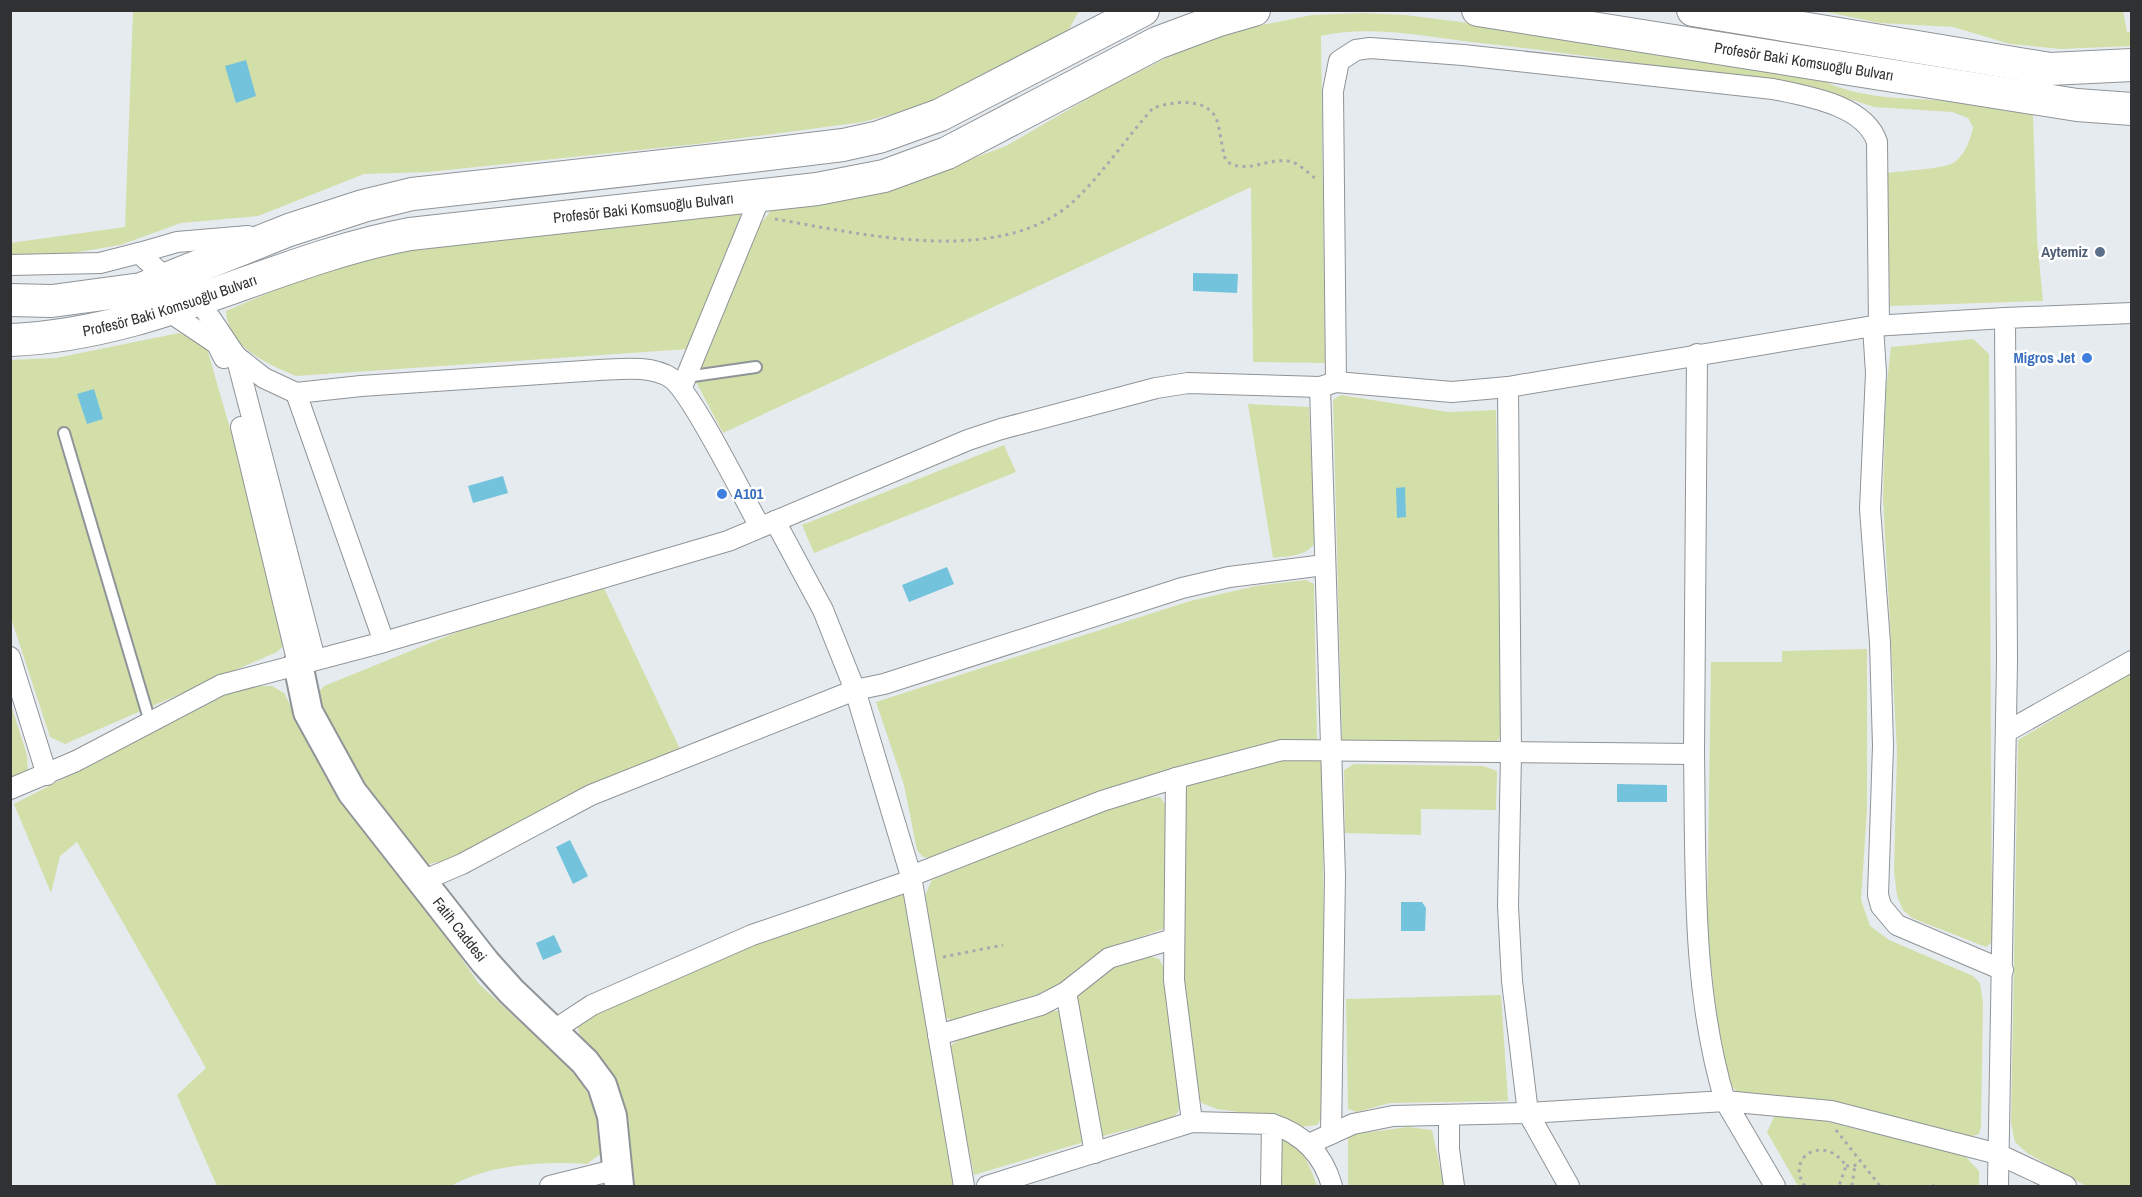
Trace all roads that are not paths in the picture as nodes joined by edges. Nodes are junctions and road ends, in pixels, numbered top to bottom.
1 (1143, 10) edge
2 (1254, 10) edge
3 (1478, 10) edge
4 (1703, 11) edge
5 (1804, 20) edge
6 (2132, 65) edge
7 (2132, 109) edge
8 (757, 205) junction
9 (289, 230) junction
10 (139, 253) junction
11 (100, 262) junction
12 (10, 265) edge
13 (154, 284) junction
14 (10, 300) edge
15 (199, 301) junction
16 (168, 311) junction
17 (2132, 313) edge
18 (2005, 318) junction
19 (1876, 326) junction
20 (10, 340) edge
21 (1697, 354) junction
22 (236, 356) junction
23 (756, 367) dead end
24 (684, 382) junction
25 (1328, 384) junction
26 (1508, 387) junction
27 (296, 393) junction
28 (64, 433) dead end
29 (768, 524) junction
30 (1324, 565) junction
31 (384, 642) junction
32 (10, 657) edge
33 (307, 661) junction
34 (2132, 661) edge
35 (855, 690) junction
36 (150, 722) junction
37 (2006, 732) junction
38 (1331, 752) junction
39 (1511, 754) junction
40 (1694, 754) junction
41 (47, 774) junction
42 (1176, 778) junction
43 (10, 789) edge
44 (911, 878) junction
45 (422, 881) junction
46 (1173, 939) junction
47 (2003, 970) junction
48 (1066, 992) junction
49 (554, 1030) junction
50 (938, 1035) junction
51 (1725, 1101) junction
52 (1528, 1113) junction
53 (1449, 1116) junction
54 (1192, 1122) junction
55 (1272, 1124) junction
56 (1331, 1134) junction
57 (1309, 1144) junction
58 (1095, 1153) junction
59 (1998, 1154) junction
60 (618, 1178) edge
61 (550, 1186) edge
62 (964, 1186) edge
63 (987, 1186) edge
64 (1271, 1186) edge
65 (1332, 1186) edge
66 (1454, 1186) edge
67 (1569, 1186) edge
68 (1775, 1186) edge
69 (1998, 1186) edge
70 (2066, 1186) edge

1 - 9 main road, Profesör Baki Komsuoğlu Bulvarı
2 - 8 main road, Profesör Baki Komsuoğlu Bulvarı
3 - 7 main road, Profesör Baki Komsuoğlu Bulvarı
4 - 5 main road
5 - 6 main road
8 - 15 main road, Profesör Baki Komsuoğlu Bulvarı
8 - 24 street
9 - 10 street
9 - 13 main road, Profesör Baki Komsuoğlu Bulvarı
10 - 11 street
10 - 13 street
11 - 12 street
11 - 13 street
13 - 14 main road, Profesör Baki Komsuoğlu Bulvarı
13 - 15 street
13 - 16 street
15 - 16 main road, Profesör Baki Komsuoğlu Bulvarı
15 - 22 street
16 - 20 main road, Profesör Baki Komsuoğlu Bulvarı
16 - 33 street
17 - 18 street
18 - 19 street
18 - 37 street
19 - 21 street
19 - 25 street
19 - 47 street
21 - 26 street
21 - 40 street
22 - 27 street
22 - 33 street
23 - 24 lane
24 - 27 street
24 - 29 street
25 - 26 street
25 - 29 street
25 - 30 street
26 - 39 street
27 - 31 street
28 - 36 lane
29 - 31 street
29 - 35 street
30 - 35 street
30 - 38 street
31 - 33 street
32 - 41 street
33 - 36 street
33 - 45 street, Fatih Caddesi
34 - 37 street
35 - 44 street
35 - 45 street
36 - 41 street
37 - 47 street
38 - 39 street
38 - 42 street
38 - 56 street
39 - 40 street
39 - 52 street
40 - 51 street
41 - 43 street
42 - 44 street
42 - 46 street
44 - 49 street
44 - 50 street
45 - 49 street, Fatih Caddesi
46 - 48 street
46 - 54 street
47 - 59 street
48 - 50 street
48 - 58 street
49 - 60 street, Fatih Caddesi
50 - 62 street
51 - 52 street
51 - 59 street
51 - 68 street
52 - 53 street
52 - 67 street
53 - 56 street
53 - 66 street
54 - 55 street
54 - 58 street
55 - 57 street
55 - 64 street
56 - 57 street
57 - 65 street
58 - 63 street
59 - 69 street
59 - 70 street
60 - 61 street

